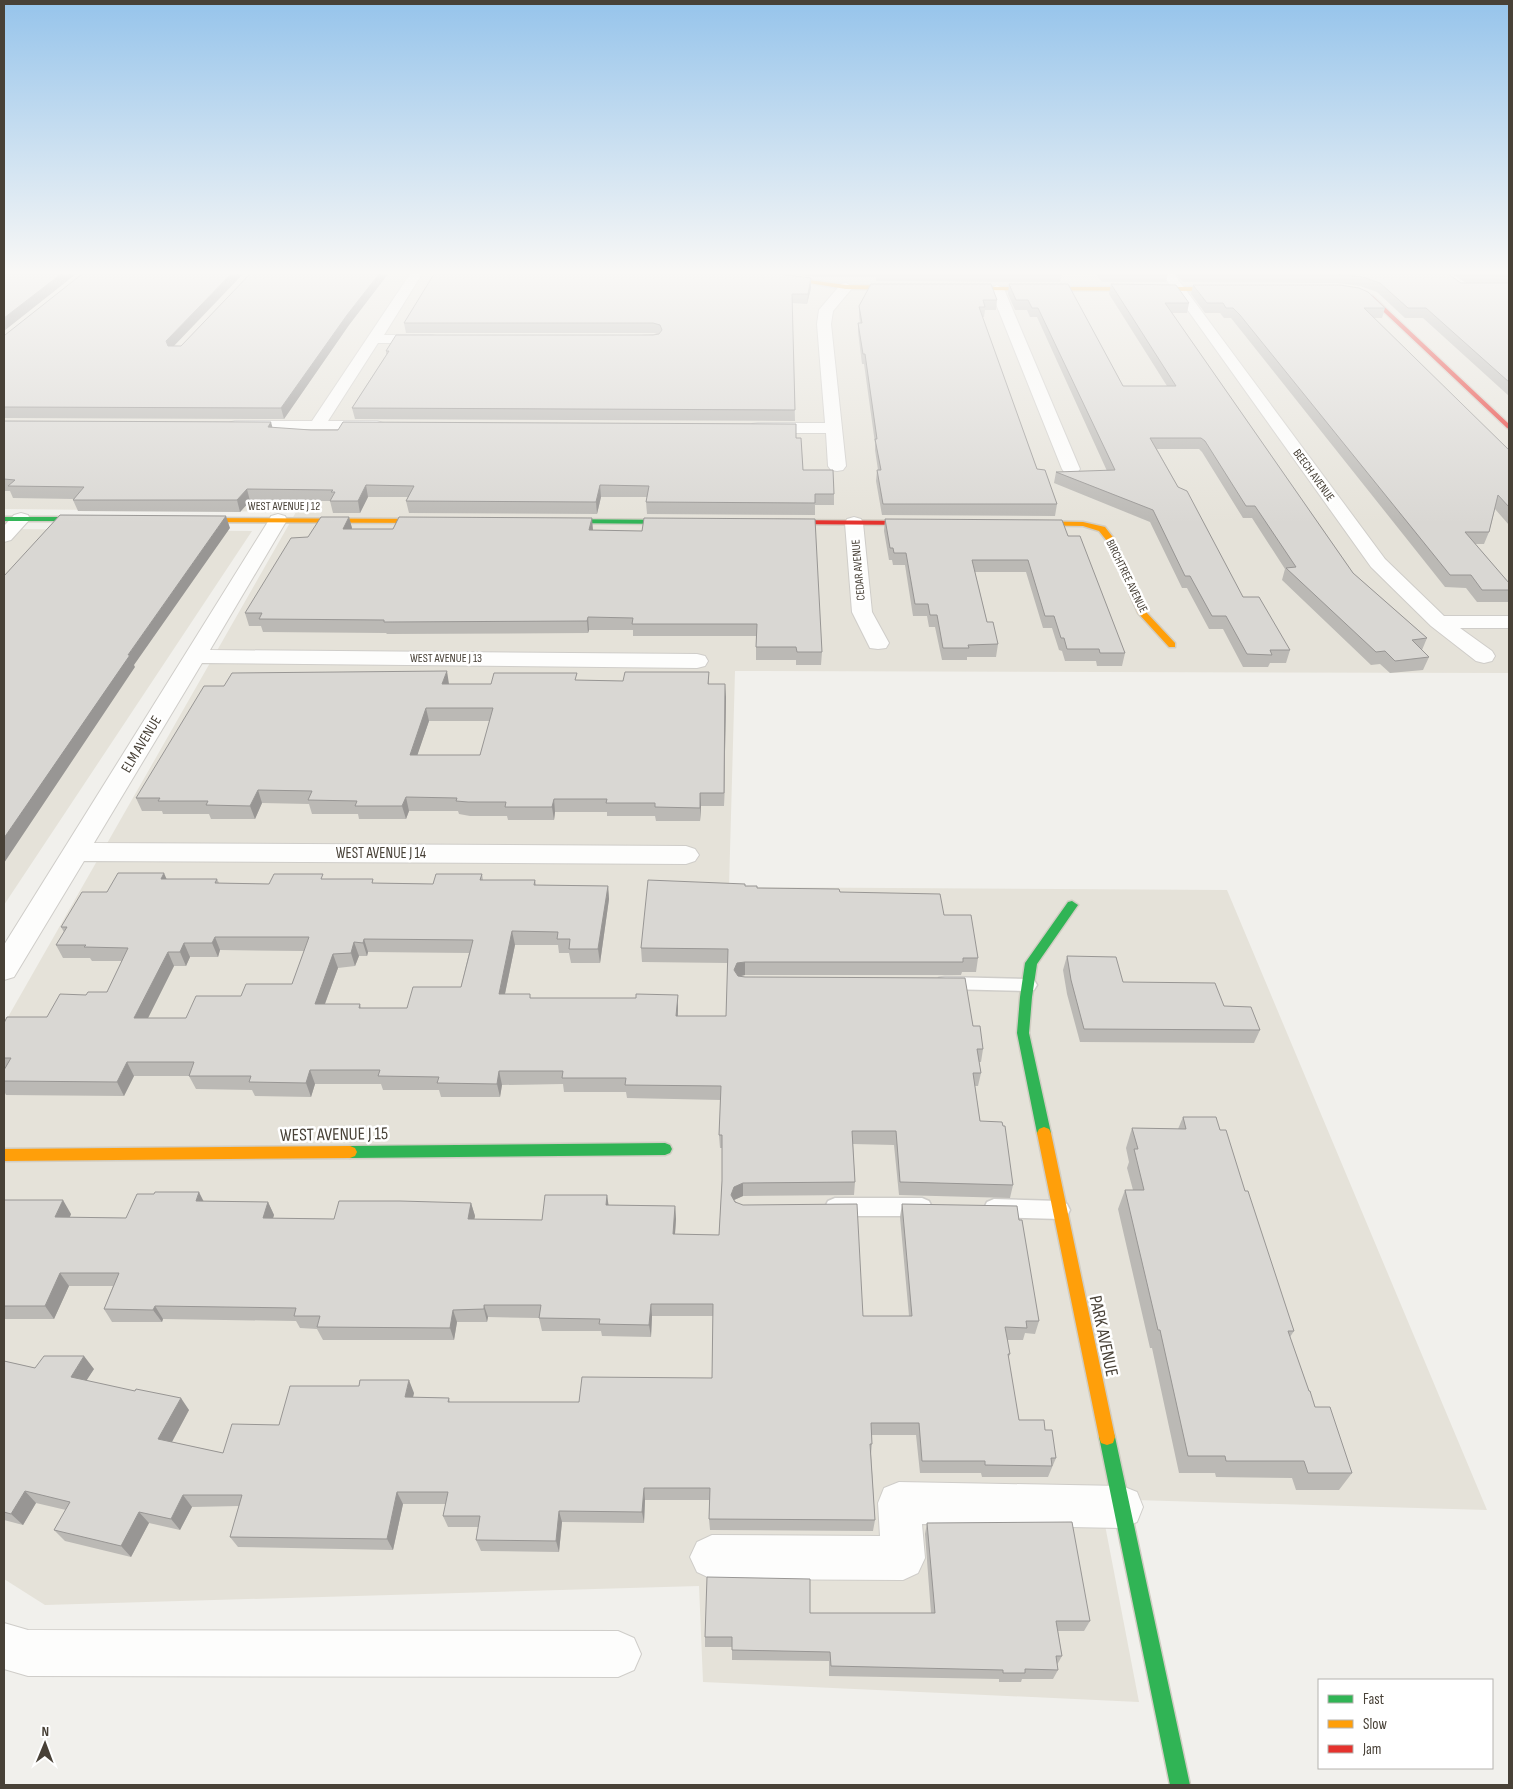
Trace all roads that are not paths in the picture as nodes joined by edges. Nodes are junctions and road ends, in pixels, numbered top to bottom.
1 (361, 357) edge
2 (827, 357) edge
3 (1026, 357) edge
4 (1229, 357) edge
5 (1435, 357) edge
6 (219, 426) edge
7 (317, 426) junction
8 (397, 426) edge
9 (1509, 427) edge
10 (744, 428) edge
11 (833, 428) junction
12 (837, 466) dead end
13 (1071, 469) edge
14 (12, 519) edge
15 (110, 519) edge
16 (179, 520) edge
17 (278, 520) junction
18 (447, 521) edge
19 (546, 521) edge
20 (695, 522) edge
21 (765, 522) edge
22 (854, 523) junction
23 (934, 523) edge
24 (1014, 523) edge
25 (4, 536) edge
26 (1438, 622) junction
27 (1509, 622) edge
28 (878, 643) dead end
29 (1172, 645) dead end
30 (195, 656) junction
31 (1484, 656) dead end
32 (697, 660) dead end
33 (75, 852) junction
34 (686, 855) dead end
35 (1072, 905) dead end
36 (4, 969) edge
37 (927, 982) edge
38 (1028, 984) junction
39 (665, 1149) dead end
40 (4, 1155) edge
41 (819, 1207) edge
42 (943, 1207) edge
43 (972, 1208) edge
44 (1060, 1210) junction
45 (1122, 1507) junction
46 (712, 1557) dead end
47 (4, 1646) edge
48 (618, 1654) dead end
49 (1180, 1785) edge

1 - 7 street
2 - 11 street
3 - 13 street
4 - 26 street, BEECH AVENUE
5 - 9 street
6 - 7 street
7 - 8 street
10 - 11 street
11 - 12 street
14 - 15 street
14 - 25 street
16 - 17 street, WEST AVENUE J 12
17 - 18 street, WEST AVENUE J 12
17 - 30 street, ELM AVENUE
19 - 20 street
21 - 22 street
22 - 23 street
22 - 28 street, CEDAR AVENUE
24 - 29 street, BIRCHTREE AVENUE
26 - 27 street
26 - 31 street, BEECH AVENUE
30 - 32 street, WEST AVENUE J 13
30 - 33 street, ELM AVENUE
33 - 34 street, WEST AVENUE J 14
33 - 36 street, ELM AVENUE
35 - 38 street, PARK AVENUE
37 - 38 lane
38 - 44 street, PARK AVENUE
39 - 40 street, WEST AVENUE J 15
41 - 42 lane
43 - 44 lane
44 - 45 street, PARK AVENUE
45 - 46 street
45 - 49 street, PARK AVENUE
47 - 48 street

